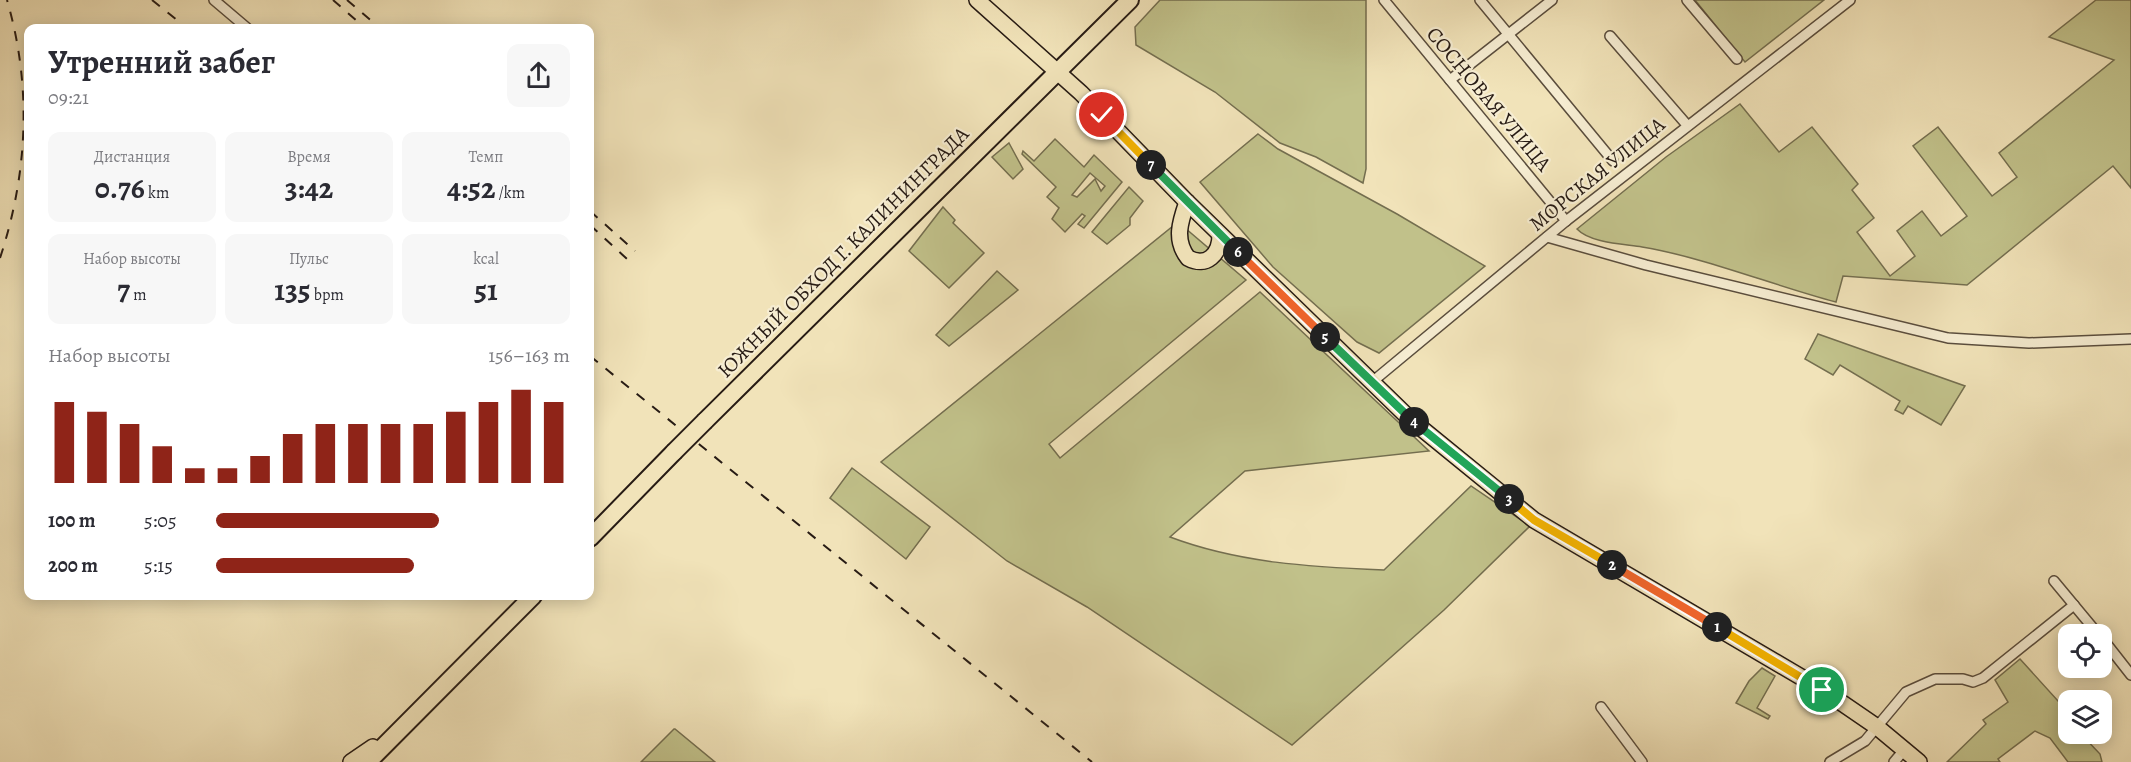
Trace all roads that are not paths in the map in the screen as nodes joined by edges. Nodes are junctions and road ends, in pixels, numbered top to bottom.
1 (214, 0) edge
2 (977, 0) edge
3 (1130, 0) edge
4 (1384, 0) edge
5 (1480, 0) edge
6 (1552, 0) edge
7 (1687, 0) edge
8 (1850, 0) edge
9 (242, 24) edge
10 (1508, 34) junction
11 (1610, 36) dead end
12 (1737, 59) dead end
13 (1058, 73) junction
14 (1450, 80) junction
15 (1687, 125) junction
16 (1612, 161) dead end
17 (1187, 202) junction
18 (1566, 221) junction
19 (1220, 235) junction
20 (1547, 237) junction
21 (2131, 339) edge
22 (1372, 382) junction
23 (594, 534) edge
24 (2054, 581) dead end
25 (529, 600) edge
26 (2074, 605) junction
27 (2090, 624) edge
28 (2112, 651) edge
29 (2131, 675) edge
30 (1601, 707) dead end
31 (1877, 727) junction
32 (1905, 749) junction
33 (369, 758) edge
34 (351, 762) edge
35 (1642, 762) edge
36 (1830, 762) edge
37 (1894, 762) edge
38 (1919, 762) edge

1 - 9 street
2 - 13 main road
3 - 13 highway, ЮЖНЫЙ ОБХОД Г. КАЛИНИНГРАДА
4 - 14 street, СОСНОВАЯ УЛИЦА
5 - 10 street
6 - 10 street
7 - 12 street
8 - 15 street, МОРСКАЯ УЛИЦА
10 - 14 street
10 - 16 street
11 - 15 street
13 - 17 main road
13 - 23 highway, ЮЖНЫЙ ОБХОД Г. КАЛИНИНГРАДА, bridge
14 - 18 street, СОСНОВАЯ УЛИЦА
15 - 18 street, МОРСКАЯ УЛИЦА
17 - 19 main road
17 - 19 main road
18 - 20 street, МОРСКАЯ УЛИЦА
19 - 22 main road
20 - 21 street
20 - 22 street, МОРСКАЯ УЛИЦА
22 - 31 main road
24 - 26 street
25 - 33 highway
26 - 27 street
26 - 31 street
28 - 29 street
30 - 35 street
31 - 32 main road
31 - 36 street
32 - 37 street
32 - 38 main road
33 - 34 main road

